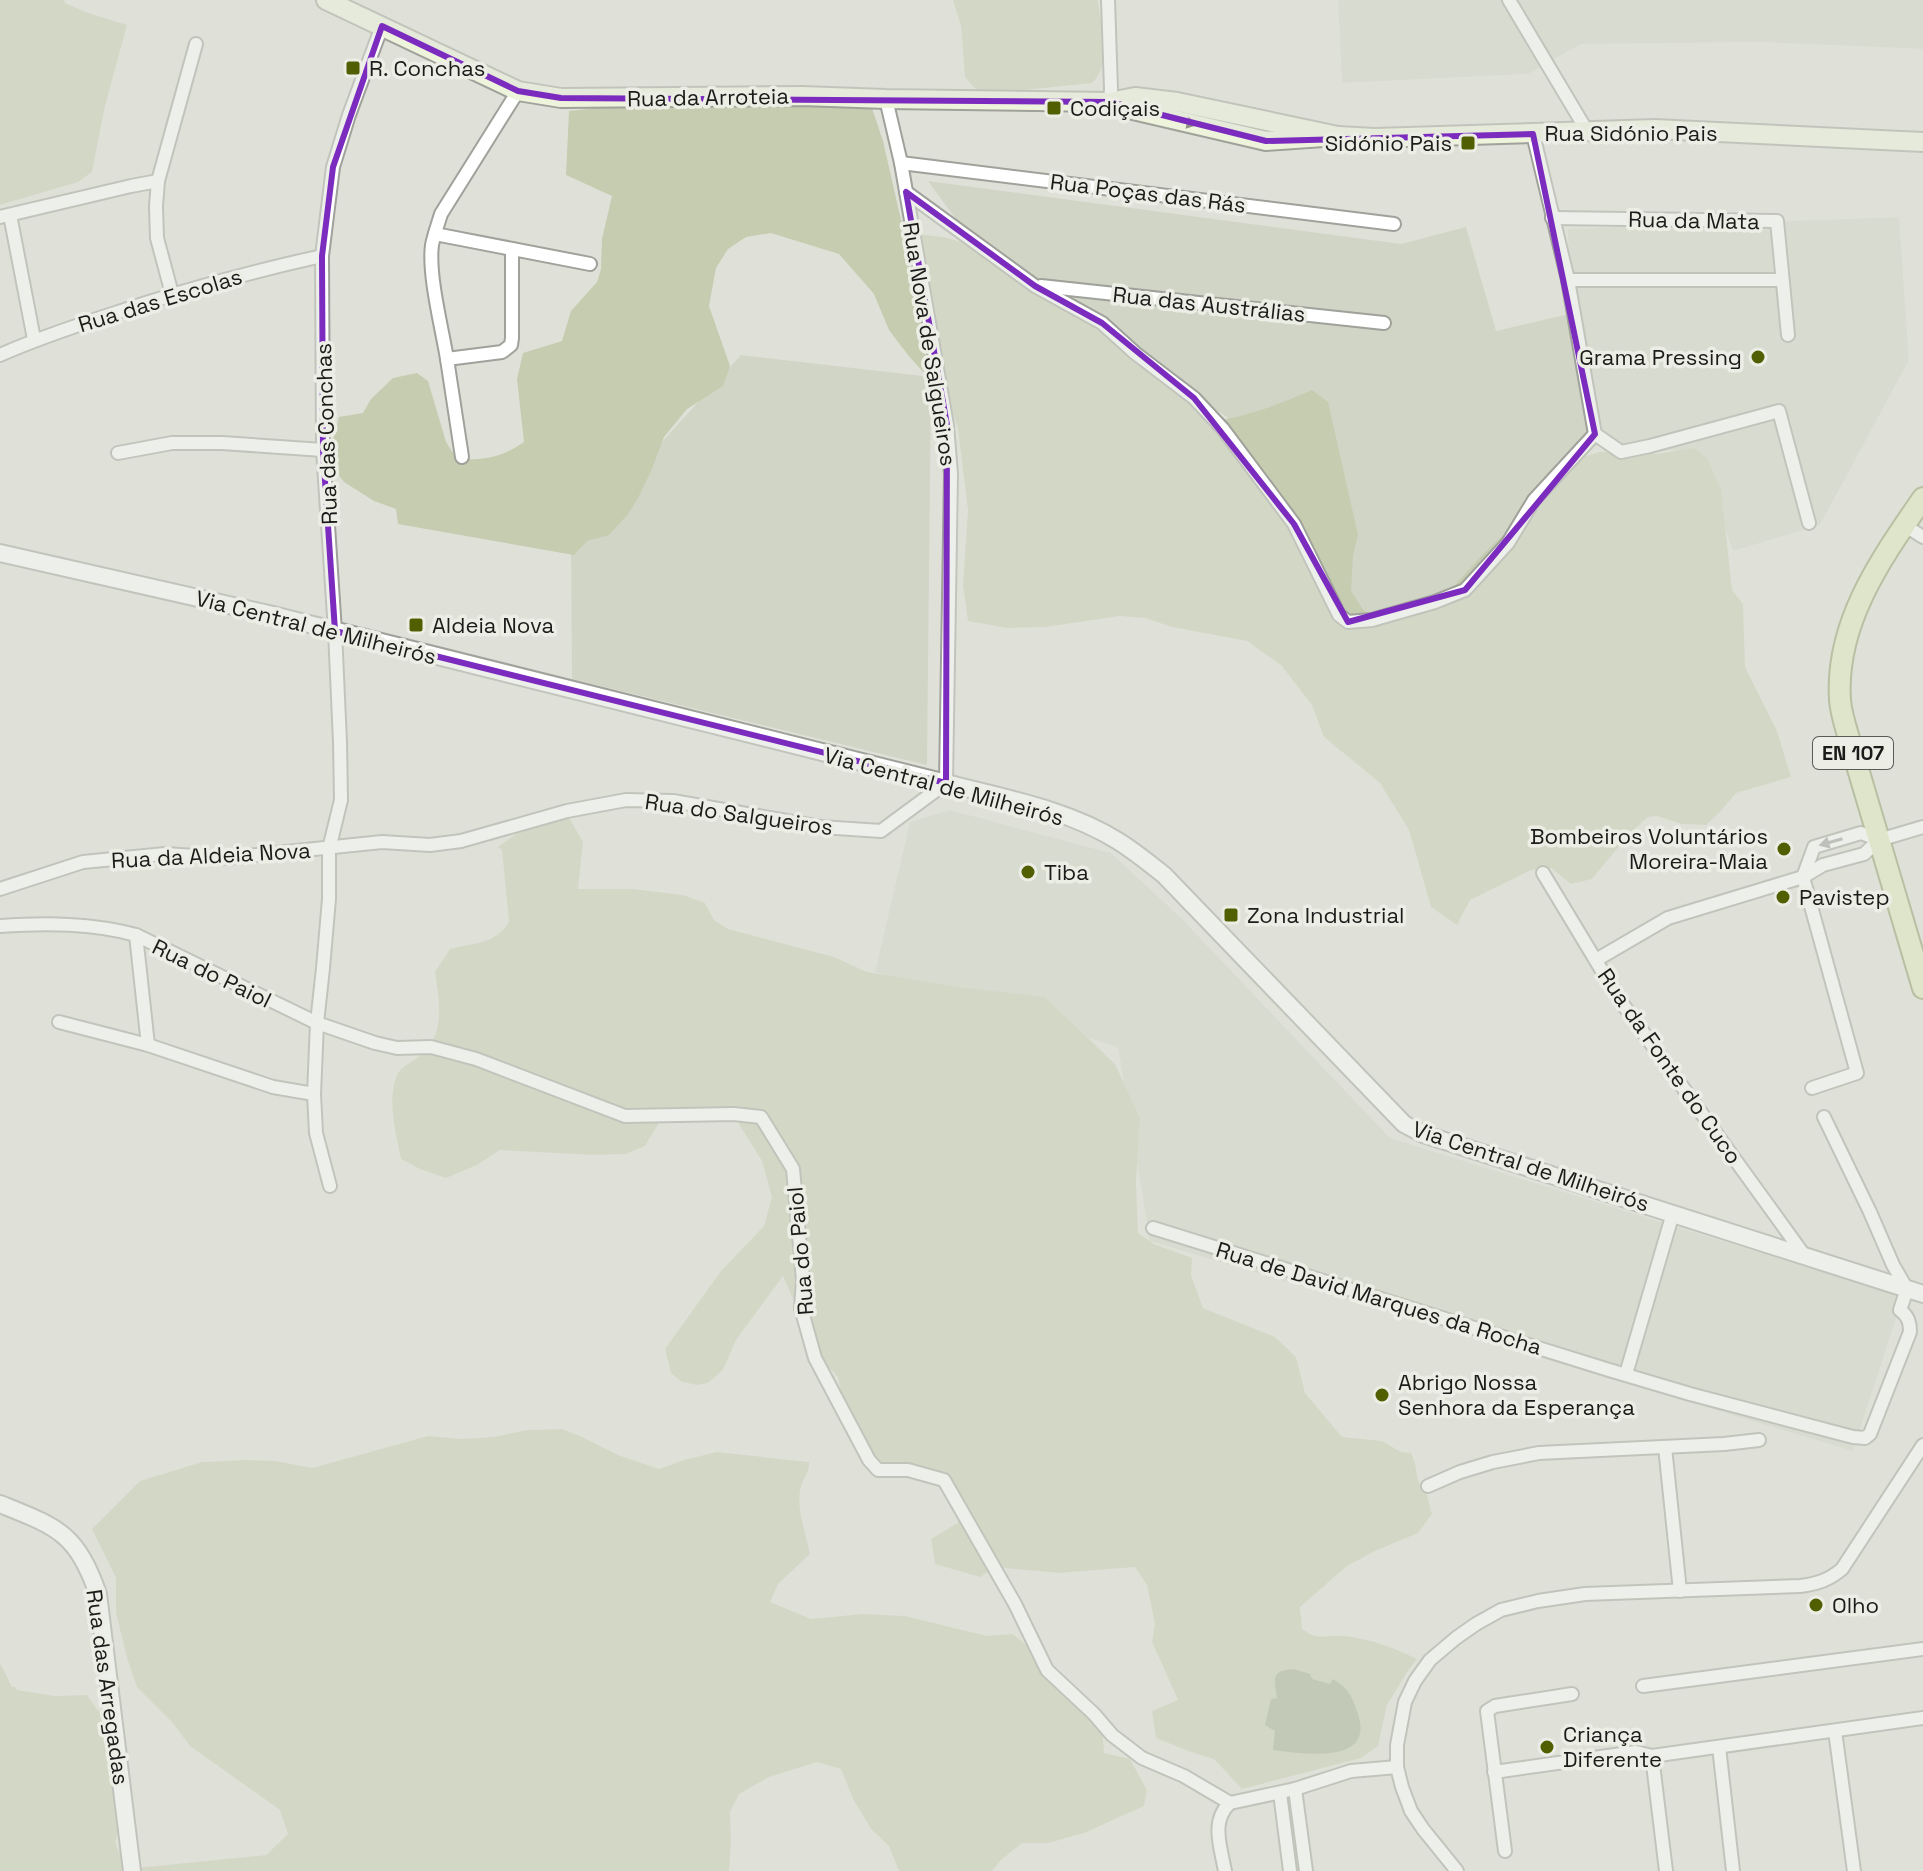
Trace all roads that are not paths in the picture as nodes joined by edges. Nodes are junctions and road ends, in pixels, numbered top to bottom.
1 (326, 0) edge
2 (1108, 0) edge
3 (1509, 0) edge
4 (382, 26) junction
5 (196, 44) dead end
6 (518, 91) junction
7 (886, 99) junction
8 (1110, 102) junction
9 (1587, 131) junction
10 (1533, 134) junction
11 (1338, 136) joint
12 (1923, 142) edge
13 (901, 163) junction
14 (158, 181) junction
15 (906, 192) junction
16 (5, 216) edge
17 (1552, 218) junction
18 (1394, 224) dead end
19 (435, 234) junction
20 (512, 249) junction
21 (322, 256) junction
22 (590, 264) dead end
23 (1568, 280) junction
24 (1782, 280) junction
25 (1035, 286) junction
26 (172, 294) junction
27 (1384, 323) dead end
28 (1788, 335) dead end
29 (34, 339) junction
30 (0, 355) edge
31 (447, 359) junction
32 (1595, 434) junction
33 (323, 450) junction
34 (118, 453) dead end
35 (462, 457) dead end
36 (1923, 498) edge
37 (1809, 523) dead end
38 (1904, 525) junction
39 (1923, 537) edge
40 (0, 553) edge
41 (335, 631) junction
42 (946, 783) junction
43 (1923, 827) edge
44 (1879, 840) junction
45 (329, 849) junction
46 (1543, 873) dead end
47 (1803, 877) junction
48 (0, 889) edge
49 (0, 926) edge
50 (136, 935) junction
51 (1596, 960) junction
52 (1923, 988) edge
53 (59, 1022) dead end
54 (317, 1023) junction
55 (148, 1045) junction
56 (1812, 1088) dead end
57 (314, 1094) junction
58 (1824, 1117) dead end
59 (330, 1186) dead end
60 (1673, 1213) junction
61 (1153, 1228) dead end
62 (1804, 1255) junction
63 (1915, 1292) edge
64 (1626, 1374) junction
65 (1759, 1440) dead end
66 (1923, 1445) edge
67 (1665, 1447) junction
68 (1428, 1486) dead end
69 (0, 1504) edge
70 (1680, 1591) junction
71 (1923, 1649) edge
72 (1643, 1686) dead end
73 (1572, 1694) dead end
74 (1923, 1718) edge
75 (1835, 1731) junction
76 (1719, 1747) junction
77 (1652, 1756) junction
78 (1397, 1767) junction
79 (1494, 1772) junction
80 (1295, 1789) junction
81 (1280, 1793) junction
82 (1230, 1803) junction
83 (1505, 1851) dead end
84 (132, 1871) edge
85 (1225, 1871) edge
86 (1290, 1871) edge
87 (1306, 1871) edge
88 (1457, 1871) edge
89 (1666, 1871) edge
90 (1733, 1871) edge
91 (1854, 1871) edge

1 - 4 main road, Rua da Arroteia
2 - 8 street
3 - 9 street
4 - 6 main road, Rua da Arroteia
4 - 21 street, Rua das Conchas
5 - 14 street
6 - 7 main road, Rua da Arroteia
6 - 19 street
7 - 8 main road, Rua da Arroteia
7 - 13 street, Rua Nova de Salgueiros
8 - 11 main road, Rua da Arroteia
9 - 10 main road, Rua Sidónio Pais
9 - 12 main road, Rua Sidónio Pais
10 - 11 main road, Rua Sidónio Pais
10 - 17 street
13 - 15 street, Rua Nova de Salgueiros
13 - 18 street, Rua Poças das Rás
14 - 16 street
14 - 26 street
15 - 25 street
15 - 42 street, Rua Nova de Salgueiros
16 - 29 street
17 - 23 street
17 - 24 street, Rua da Mata
19 - 20 street
19 - 31 street
20 - 22 street
20 - 31 street
21 - 26 street, Rua das Escolas
21 - 33 street, Rua das Conchas
23 - 24 street
23 - 32 street
24 - 28 street, Rua da Mata
25 - 27 street, Rua das Austrálias
25 - 32 street
26 - 29 street, Rua das Escolas
29 - 30 street, Rua das Escolas
31 - 35 street
32 - 37 street
33 - 34 street
33 - 41 street, Rua das Conchas
36 - 38 main road, EN 107
38 - 39 street
38 - 44 main road, EN 107
40 - 41 street, Via Central de Milheirós
41 - 42 street, Via Central de Milheirós
41 - 45 street, Rua das Conchas
42 - 45 street, Rua do Salgueiros
42 - 60 street, Via Central de Milheirós
43 - 44 street
44 - 47 street
44 -> 47 street
44 - 52 main road, EN 107
45 - 48 street, Rua da Aldeia Nova
45 - 54 street, Rua das Conchas
46 - 51 street, Rua da Fonte do Cuco
47 - 51 street
47 - 56 street
49 - 50 street, Rua do Paiol
50 - 54 street, Rua do Paiol
50 - 55 street
51 - 62 street, Rua da Fonte do Cuco
53 - 55 street
54 - 57 street, Rua das Conchas
54 - 82 street, Rua do Paiol
55 - 57 street
57 - 59 street, Rua das Conchas
58 - 63 street
60 - 62 street, Via Central de Milheirós
60 - 64 street
61 - 64 street, Rua de David Marques da Rocha
62 - 63 street, Via Central de Milheirós
63 - 64 street, Rua de David Marques da Rocha
65 - 67 street
66 - 70 street
67 - 68 street
67 - 70 street
69 - 84 street, Rua das Arregadas
70 - 78 street
71 - 72 street
73 - 79 street
74 - 75 street
75 - 76 street
75 - 91 street
76 - 77 street
76 - 90 street
77 - 79 street
77 - 89 street
78 - 80 street
78 - 88 street
79 - 83 street
80 - 81 street
80 - 87 street
81 - 82 street
81 - 86 street
82 - 85 street

